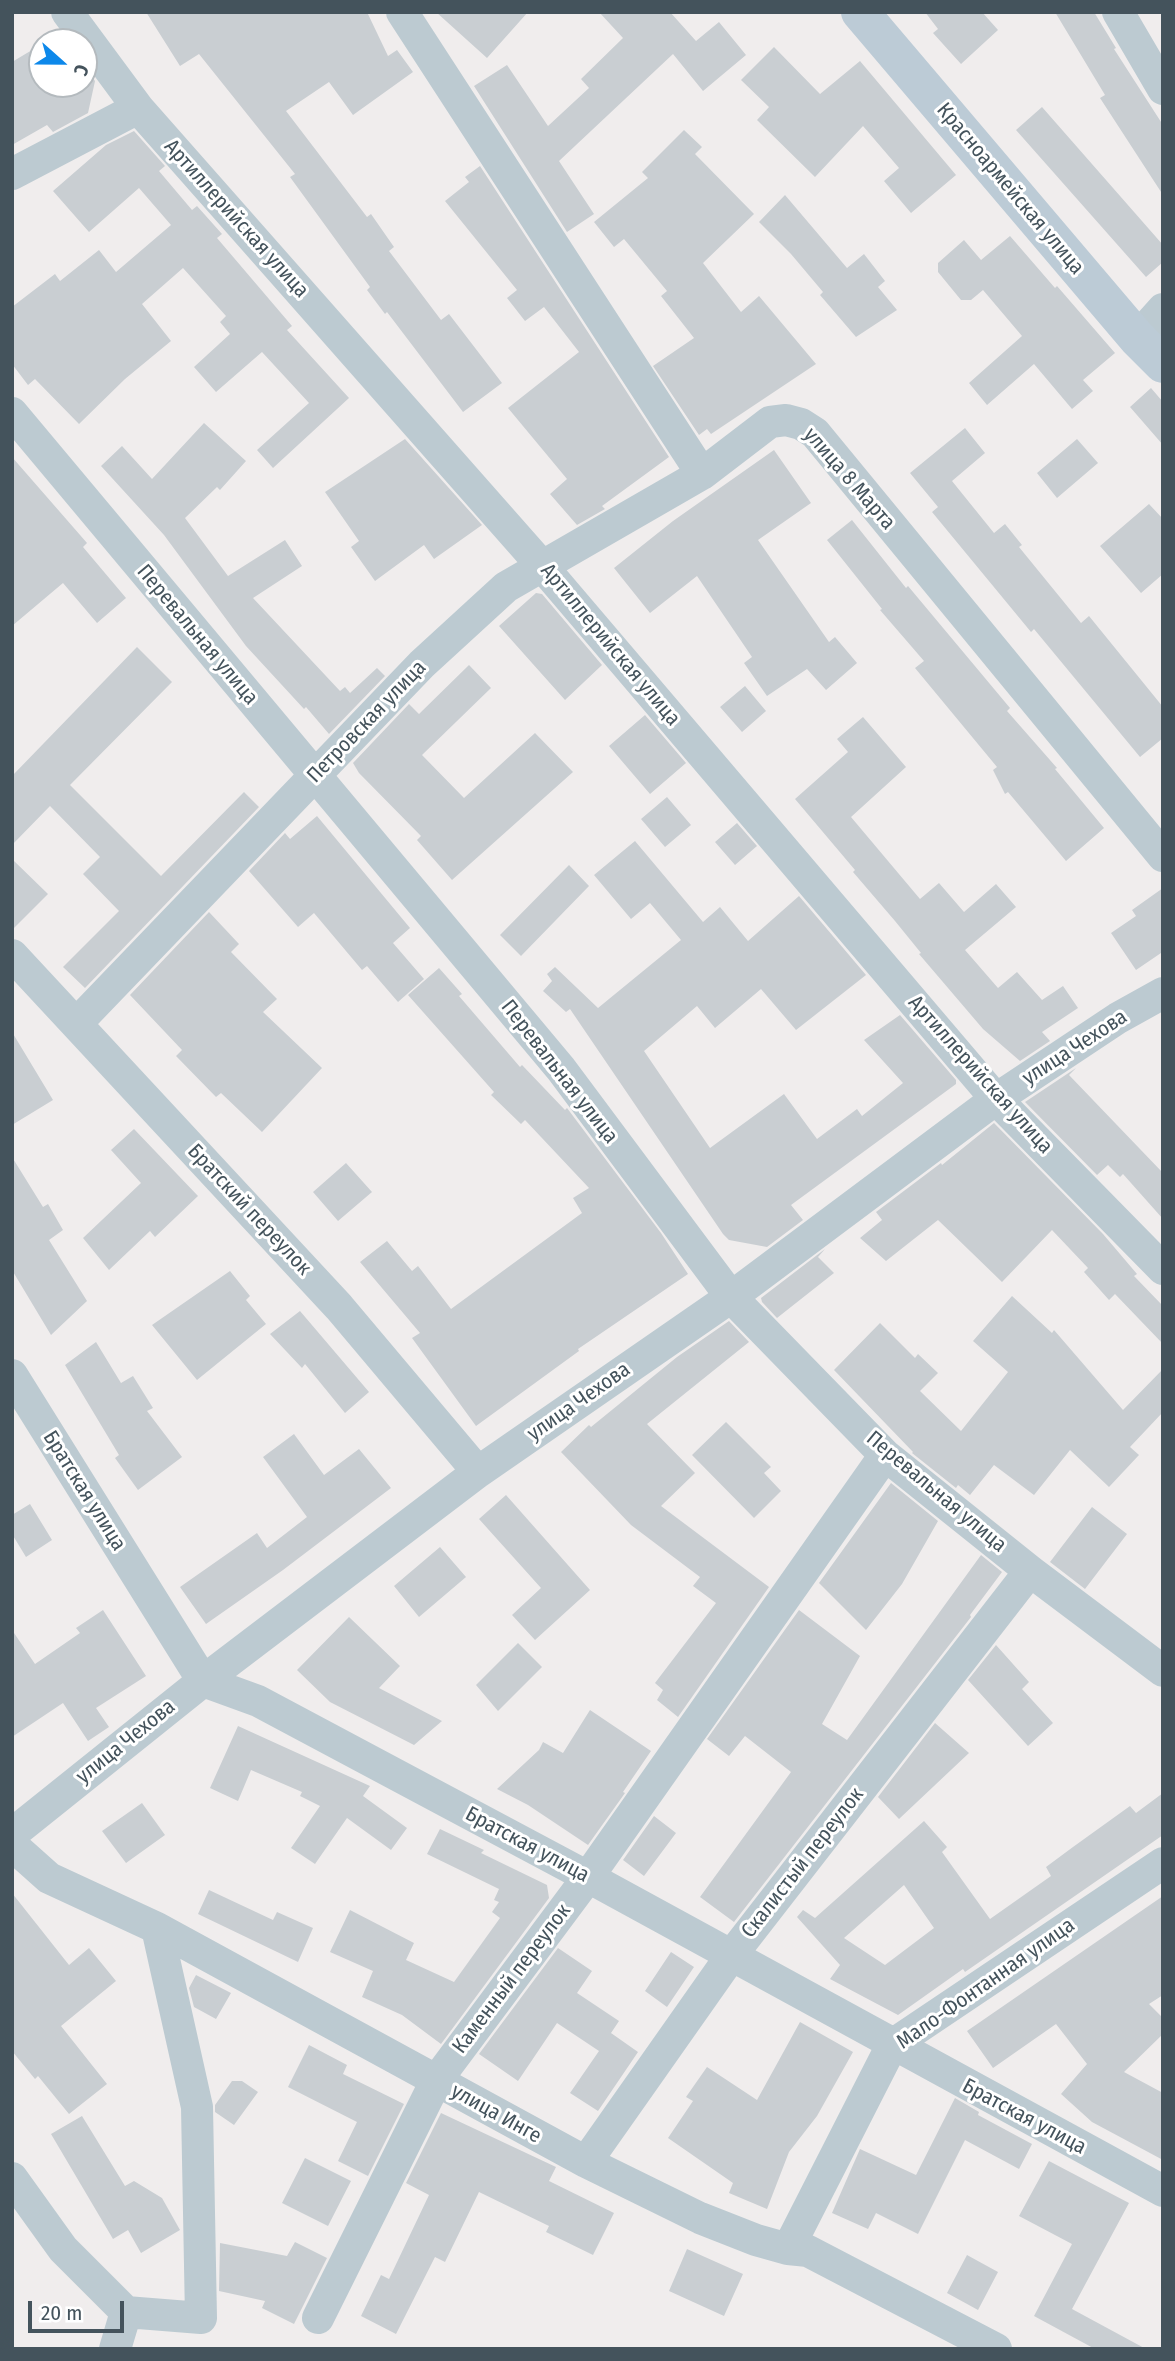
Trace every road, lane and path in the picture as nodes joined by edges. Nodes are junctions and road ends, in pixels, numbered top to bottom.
1 (67, 12) edge
2 (402, 12) edge
3 (860, 12) edge
4 (1118, 12) edge
5 (1163, 89) edge
6 (138, 108) junction
7 (12, 174) edge
8 (1163, 309) edge
9 (1150, 351) edge
10 (12, 413) edge
11 (702, 474) junction
12 (543, 567) junction
13 (315, 777) junction
14 (1163, 856) edge
15 (12, 955) edge
16 (1163, 993) edge
17 (76, 1024) junction
18 (996, 1099) junction
19 (1163, 1269) edge
20 (731, 1297) junction
21 (12, 1375) edge
22 (886, 1455) junction
23 (478, 1472) junction
24 (1030, 1571) junction
25 (1163, 1671) edge
26 (202, 1681) junction
27 (12, 1834) edge
28 (12, 1845) edge
29 (1163, 1863) edge
30 (588, 1877) junction
31 (157, 1928) junction
32 (731, 1956) junction
33 (892, 2045) junction
34 (436, 2081) junction
35 (586, 2162) junction
36 (12, 2178) edge
37 (1163, 2191) edge
38 (788, 2249) junction
39 (126, 2312) junction
40 (318, 2318) dead end
41 (115, 2349) edge
42 (996, 2349) edge

1 - 6 street, Артиллерийская улица
2 - 11 street
3 - 9 main road, Красноармейская улица
4 - 5 street
6 - 7 street
6 - 12 street, Артиллерийская улица
8 - 9 street
10 - 13 street, Перевальная улица
11 - 12 street, Петровская улица
11 - 14 street, улица 8 Марта
12 - 13 street, Петровская улица
12 - 18 street, Артиллерийская улица
13 - 17 street, Петровская улица
13 - 20 street, Перевальная улица
15 - 17 street, Братский переулок
16 - 18 street, улица Чехова
17 - 23 street, Братский переулок
18 - 19 street, Артиллерийская улица
18 - 20 street, улица Чехова
20 - 22 street, Перевальная улица
20 - 23 street, улица Чехова
21 - 26 street, Братская улица
22 - 24 street, Перевальная улица
22 - 30 street, Каменный переулок
23 - 26 street, улица Чехова
24 - 25 street, Перевальная улица
24 - 32 street, Скалистый переулок
26 - 27 street, улица Чехова
26 - 30 street, Братская улица
28 - 31 street, улица Инге
29 - 33 street, Мало-Фонтанная улица
30 - 32 street, Братская улица
30 - 34 street, Каменный переулок
31 - 34 street, улица Инге
31 - 39 street
32 - 33 street, Братская улица
32 - 35 street, Скалистый переулок
33 - 37 street, Братская улица
33 - 38 street, Мало-Фонтанная улица
34 - 35 street, улица Инге
34 - 40 street, Каменный переулок
35 - 38 street, улица Инге
36 - 39 street
38 - 42 street, улица Инге
39 - 41 street

